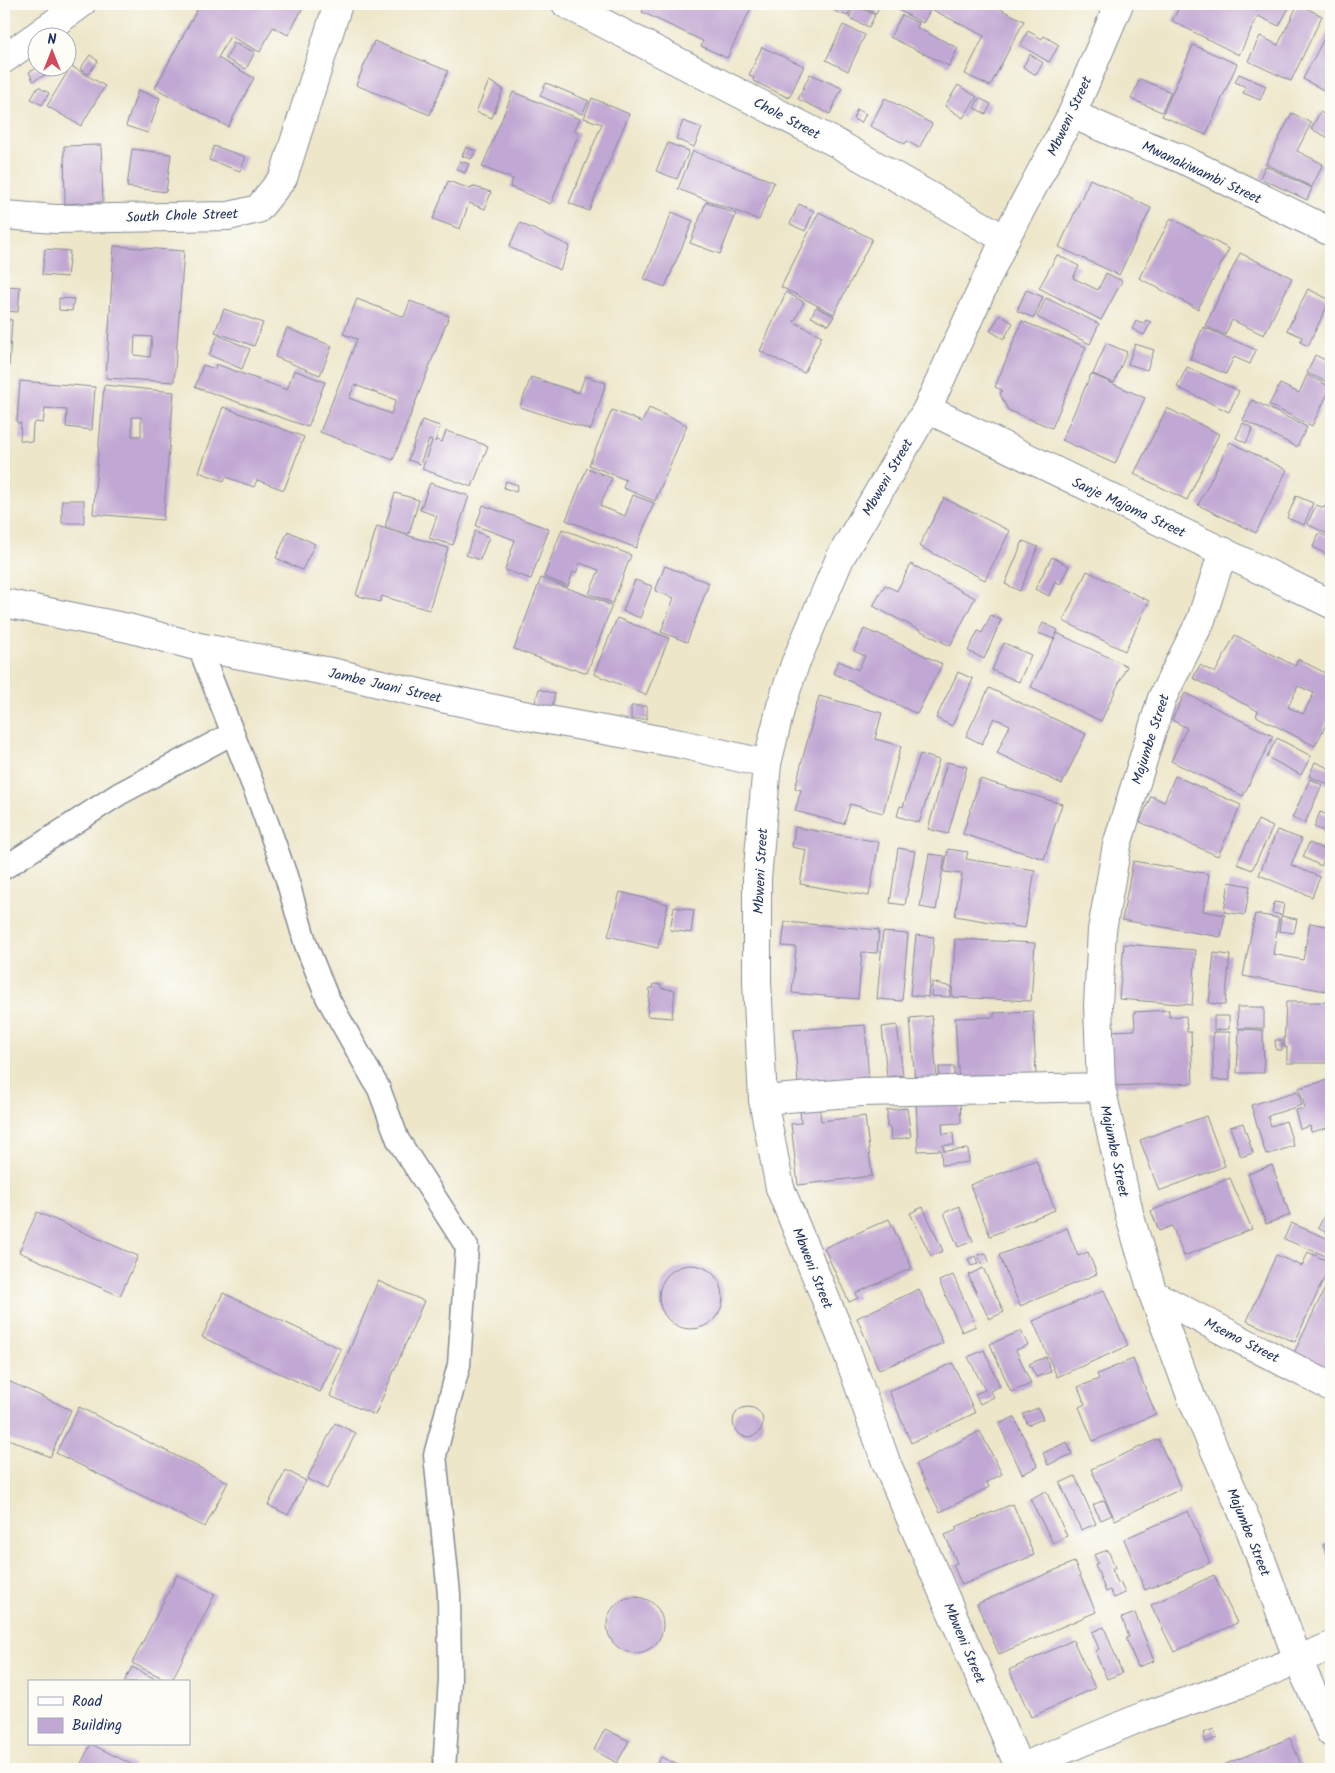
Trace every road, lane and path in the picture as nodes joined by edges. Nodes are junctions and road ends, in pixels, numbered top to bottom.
1 (81, 4) edge
2 (338, 4) edge
3 (1119, 4) edge
4 (578, 6) edge
5 (4, 59) edge
6 (1072, 114) junction
7 (4, 215) edge
8 (1331, 232) edge
9 (1005, 239) junction
10 (927, 409) junction
11 (1223, 552) junction
12 (4, 603) edge
13 (1331, 604) edge
14 (198, 647) junction
15 (232, 733) junction
16 (767, 764) junction
17 (4, 868) edge
18 (1101, 1087) junction
19 (763, 1100) junction
20 (1153, 1294) junction
21 (1331, 1386) edge
22 (1331, 1646) edge
23 (1298, 1660) junction
24 (1331, 1732) edge
25 (444, 1769) edge
26 (1020, 1769) edge

1 - 5 street
2 - 7 street, South Chole Street
3 - 6 street, Mbweni Street
4 - 9 street, Chole Street
6 - 8 street, Mwanakiwambi Street
6 - 9 street, Mbweni Street
9 - 10 street, Mbweni Street
10 - 11 street, Sanje Majoma Street
10 - 16 street, Mbweni Street
11 - 13 street, Sanje Majoma Street
11 - 18 street, Majumbe Street
12 - 14 street, Jambe Juani Street
14 - 15 lane
14 - 16 street, Jambe Juani Street
15 - 17 lane
15 - 25 lane
16 - 19 street, Mbweni Street
18 - 19 street
18 - 20 street, Majumbe Street
19 - 26 street, Mbweni Street
20 - 21 street, Msemo Street
20 - 23 street, Majumbe Street
22 - 23 street
23 - 24 street, Majumbe Street
23 - 26 street

